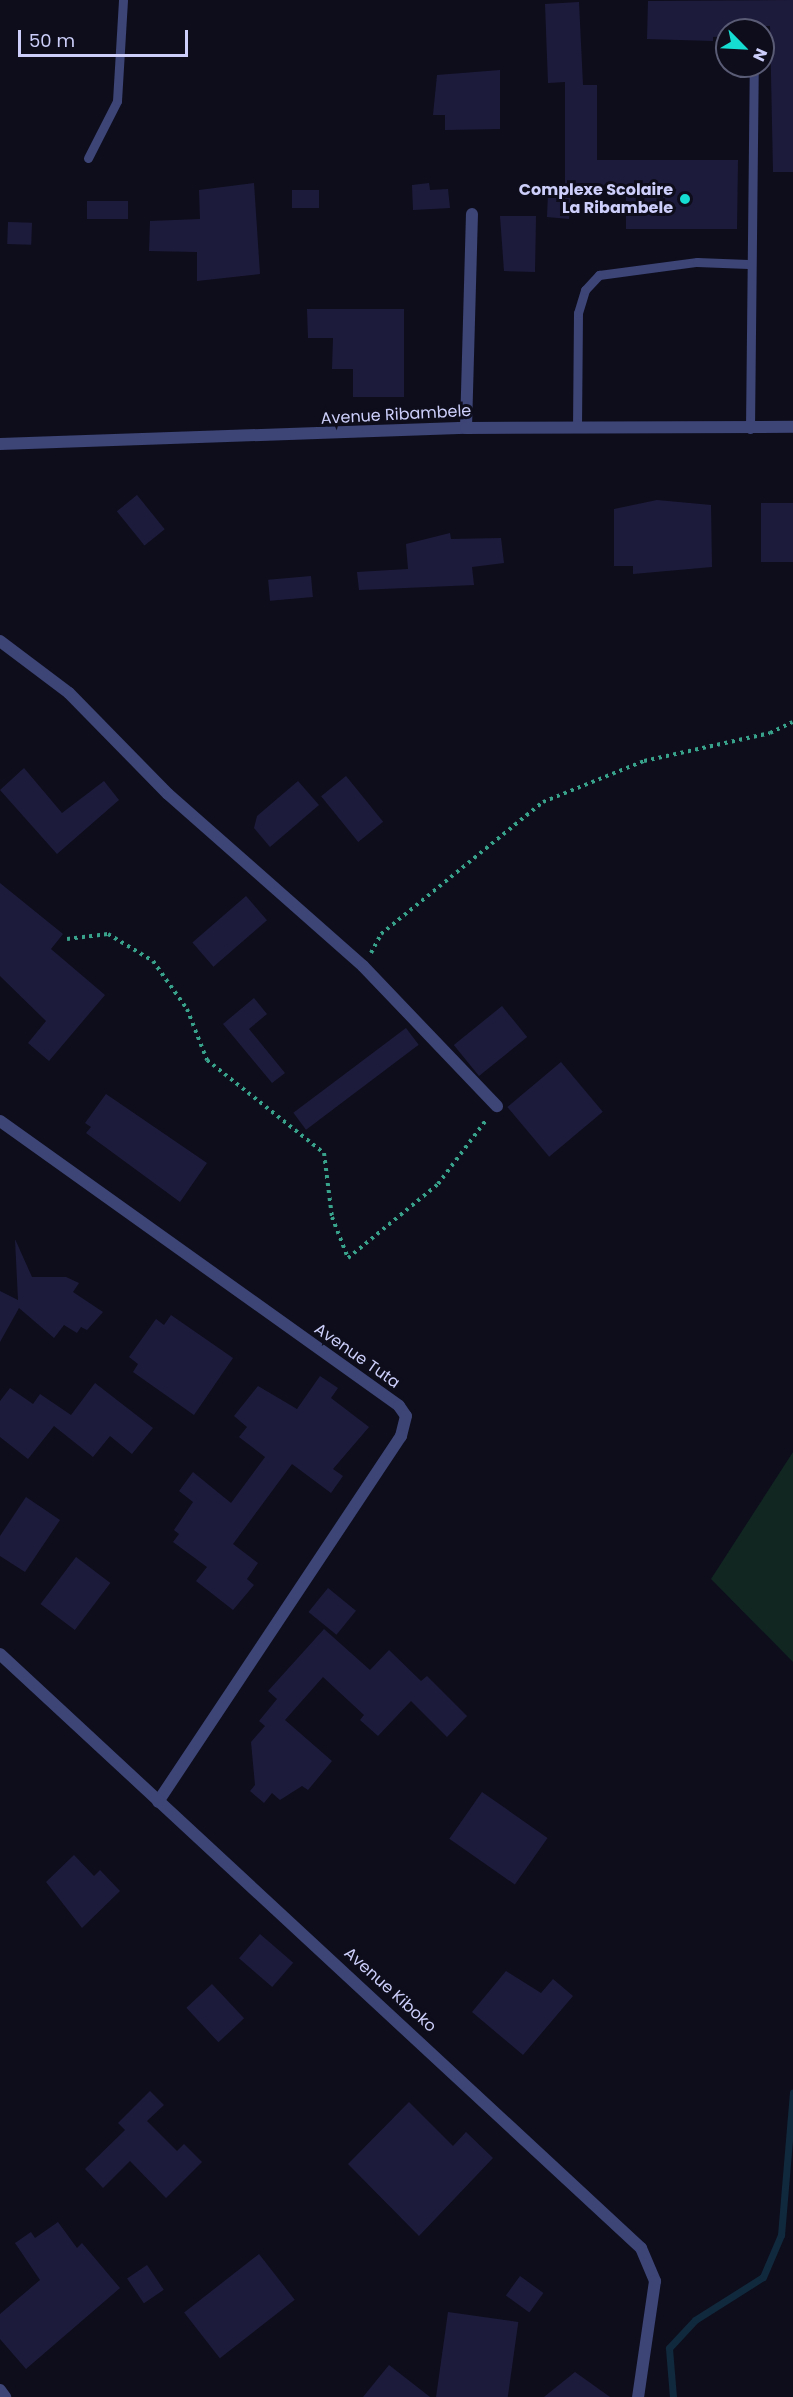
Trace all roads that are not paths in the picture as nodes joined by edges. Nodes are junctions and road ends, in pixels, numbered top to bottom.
1 (123, 0) edge
2 (754, 78) edge
3 (88, 158) dead end
4 (472, 214) dead end
5 (747, 264) junction
6 (793, 426) edge
7 (466, 428) junction
8 (577, 428) junction
9 (750, 429) junction
10 (0, 444) edge
11 (0, 641) edge
12 (497, 1106) road end
13 (0, 1121) edge
14 (0, 1654) edge
15 (158, 1802) junction
16 (0, 2390) edge
17 (5, 2397) edge
18 (638, 2397) edge

1 - 3 lane
2 - 5 lane
4 - 7 street
5 - 8 lane
5 - 9 lane
6 - 9 street, Avenue Ribambele
7 - 8 street, Avenue Ribambele
7 - 10 street, Avenue Ribambele
8 - 9 street, Avenue Ribambele
11 - 12 street
13 - 15 street, Avenue Tuta
14 - 15 street, Avenue Kiboko
15 - 18 street, Avenue Kiboko
16 - 17 street

